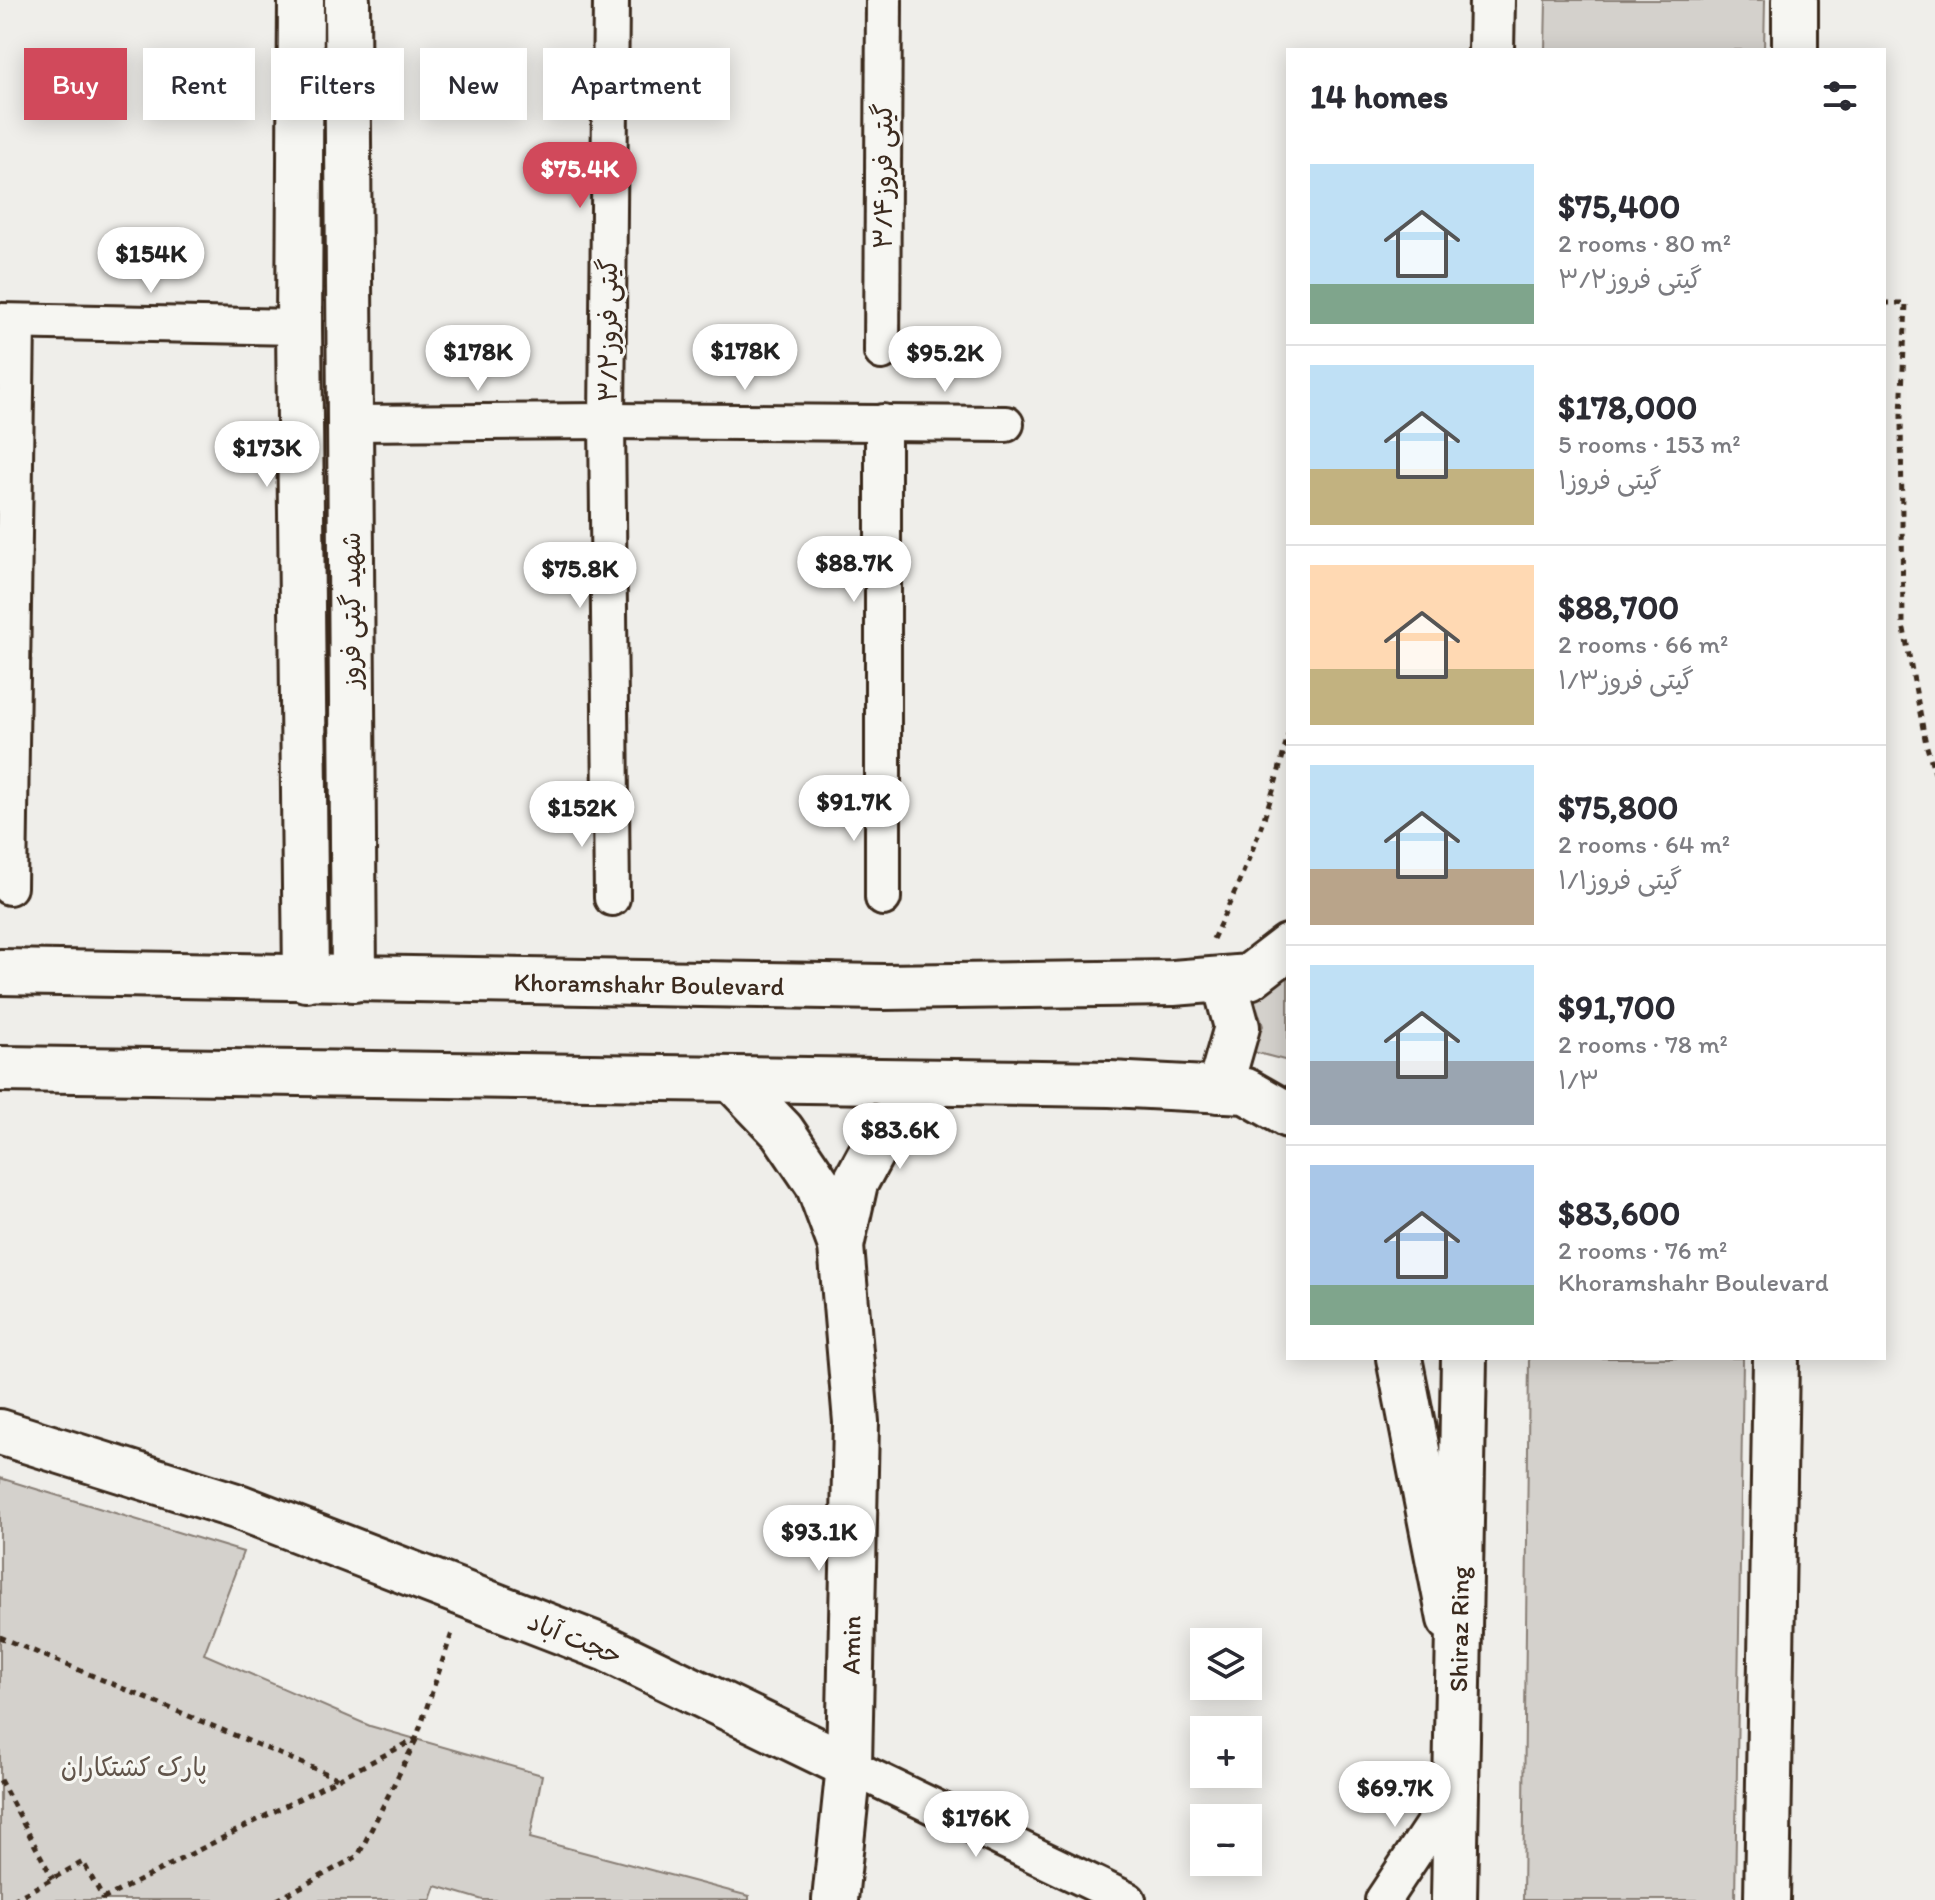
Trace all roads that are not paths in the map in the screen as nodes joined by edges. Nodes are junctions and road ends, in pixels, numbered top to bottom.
1 (301, 0) edge
2 (347, 0) edge
3 (611, 0) edge
4 (884, 0) edge
5 (1504, 0) edge
6 (1795, 0) edge
7 (1491, 30) edge
8 (1795, 48) edge
9 (8, 322) edge
10 (299, 327) junction
11 (882, 352) dead end
12 (607, 421) junction
13 (883, 422) junction
14 (350, 423) junction
15 (1006, 424) dead end
16 (9, 887) dead end
17 (612, 898) dead end
18 (883, 898) dead end
19 (1286, 949) edge
20 (0, 972) edge
21 (306, 979) junction
22 (354, 979) junction
23 (1209, 980) junction
24 (0, 1069) edge
25 (732, 1079) junction
26 (938, 1082) junction
27 (1219, 1090) junction
28 (1286, 1114) edge
29 (841, 1246) junction
30 (1399, 1360) edge
31 (1464, 1360) edge
32 (1776, 1360) edge
33 (0, 1432) edge
34 (1458, 1663) junction
35 (849, 1766) junction
36 (1456, 1790) junction
37 (835, 1900) edge
38 (1128, 1900) edge
39 (1383, 1900) edge
40 (1454, 1900) edge
41 (1767, 1900) edge

1 - 10 main road, شهید گیتی فروز
2 - 14 main road, شهید گیتی فروز
3 - 12 street, ۳/۲گیتی فروز
4 - 11 street, ۳/۴گیتی فروز
5 - 7 main road
6 - 8 main road
9 - 10 street
9 - 16 street
10 - 21 main road, شهید گیتی فروز
12 - 13 street
12 - 14 street
12 - 17 street, ۳/۲گیتی فروز
13 - 15 street
13 - 18 street
14 - 22 main road, شهید گیتی فروز
19 - 23 main road, Khoramshahr Boulevard
20 - 21 main road, Khoramshahr Boulevard
21 - 22 main road, Khoramshahr Boulevard
22 - 23 main road, Khoramshahr Boulevard
23 - 27 main road
24 - 25 main road
25 - 26 main road
25 - 29 main road
26 - 27 main road
26 - 29 main road
27 - 28 main road
29 - 35 main road, Amin
30 - 34 main road
31 - 34 main road, Shiraz Ring
32 - 41 main road
33 - 35 main road, حجت آباد
34 - 36 main road, Shiraz Ring
35 - 37 main road, Amin
35 - 38 street, حجت آباد
36 - 39 street
36 - 40 main road, Shiraz Ring

